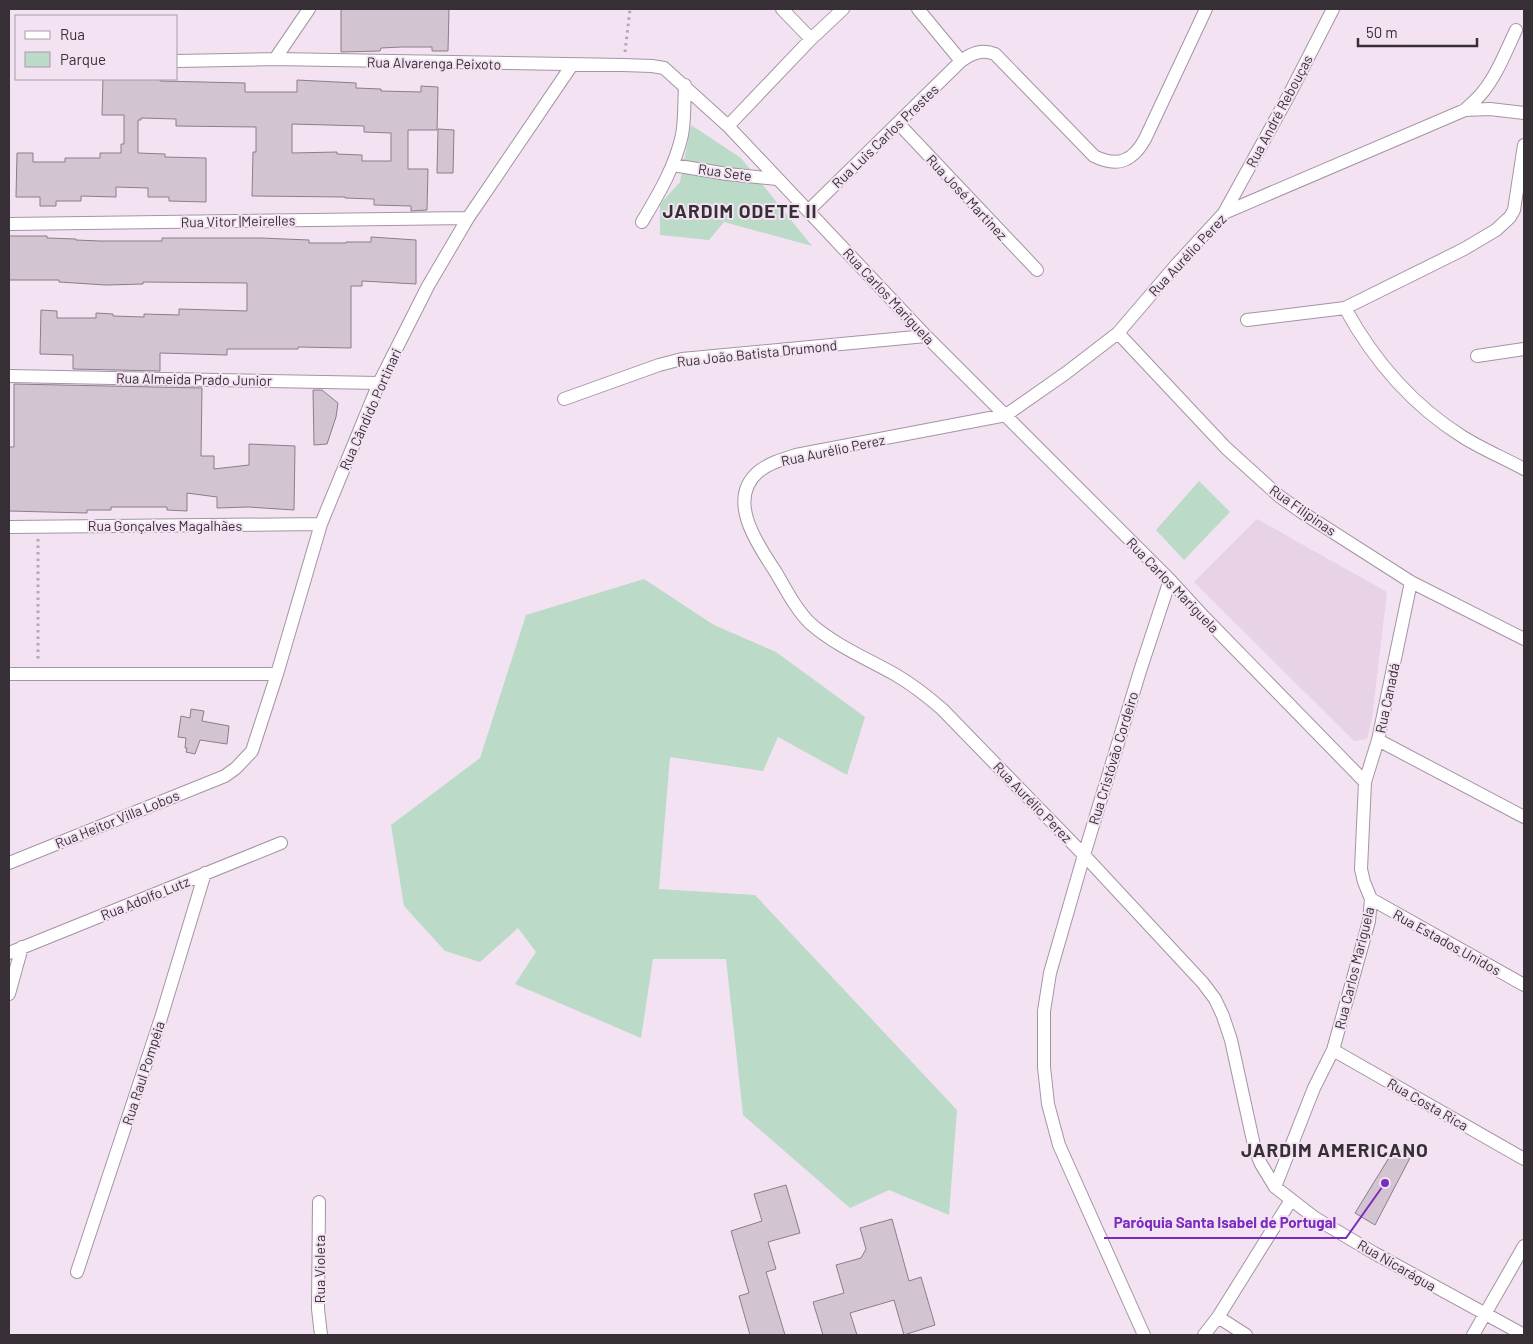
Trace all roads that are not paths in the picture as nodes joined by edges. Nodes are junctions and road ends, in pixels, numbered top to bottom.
1 (309, 9) edge
2 (782, 9) edge
3 (843, 9) edge
4 (918, 9) edge
5 (1206, 9) edge
6 (1333, 9) edge
7 (1516, 30) dead end
8 (811, 39) junction
9 (275, 59) junction
10 (178, 60) edge
11 (961, 61) junction
12 (572, 65) junction
13 (685, 85) junction
14 (1464, 110) junction
15 (1524, 113) edge
16 (898, 124) junction
17 (728, 126) junction
18 (1524, 145) edge
19 (673, 164) junction
20 (777, 179) junction
21 (808, 211) junction
22 (1224, 213) junction
23 (468, 218) junction
24 (642, 222) dead end
25 (9, 224) edge
26 (1037, 270) dead end
27 (1345, 308) junction
28 (1247, 320) dead end
29 (1118, 333) junction
30 (926, 336) junction
31 (1524, 349) edge
32 (1477, 356) dead end
33 (9, 376) edge
34 (379, 383) junction
35 (564, 399) dead end
36 (1006, 415) junction
37 (1524, 469) edge
38 (321, 524) junction
39 (9, 526) edge
40 (1170, 580) junction
41 (1411, 582) junction
42 (1524, 639) edge
43 (9, 674) edge
44 (277, 674) junction
45 (1378, 740) junction
46 (224, 776) joint
47 (1364, 782) junction
48 (1524, 817) edge
49 (281, 843) dead end
50 (1084, 854) junction
51 (9, 863) edge
52 (205, 874) junction
53 (1371, 899) junction
54 (22, 948) junction
55 (9, 953) edge
56 (1524, 985) edge
57 (9, 994) edge
58 (1333, 1050) junction
59 (1524, 1158) edge
60 (1275, 1187) junction
61 (1291, 1200) junction
62 (319, 1202) dead end
63 (1524, 1246) edge
64 (77, 1272) dead end
65 (1485, 1315) junction
66 (1218, 1317) junction
67 (321, 1335) edge
68 (1144, 1335) edge
69 (1204, 1335) edge
70 (1246, 1335) edge
71 (1474, 1335) edge
72 (1524, 1335) edge

1 - 9 street
2 - 8 street
3 - 8 street
4 - 11 street
5 - 11 street
6 - 22 street, Rua André Rebouças
7 - 14 street
8 - 17 street
9 - 10 street, Rua Alvarenga Peixoto
9 - 12 street, Rua Alvarenga Peixoto
11 - 16 street, Rua Luis Carlos Prestes
12 - 13 street, Rua Alvarenga Peixoto
12 - 23 street, Rua Cândido Portinari
13 - 17 street, Rua Carlos Mariguela
13 - 19 street
14 - 15 street, Rua Aurélio Perez
14 - 22 street, Rua Aurélio Perez
16 - 21 street, Rua Luis Carlos Prestes
16 - 26 street, Rua José Martinez
17 - 20 street, Rua Carlos Mariguela
18 - 27 street
19 - 20 street, Rua Sete
19 - 24 street
20 - 21 street, Rua Carlos Mariguela
21 - 30 street, Rua Carlos Mariguela
22 - 29 street, Rua Aurélio Perez
23 - 25 street, Rua Vitor |Meirelles
23 - 34 street, Rua Cândido Portinari
27 - 28 street
27 - 37 street
29 - 36 street, Rua Aurélio Perez
29 - 41 street, Rua Filipinas
30 - 35 street, Rua João Batista Drumond
30 - 36 street, Rua Carlos Mariguela
31 - 32 street
33 - 34 street, Rua Almeida Prado Junior
34 - 38 street, Rua Cândido Portinari
36 - 40 street, Rua Carlos Mariguela
36 - 50 street, Rua Aurélio Perez
38 - 39 street, Rua Gonçalves Magalhães
38 - 44 street, Rua Cândido Portinari
40 - 47 street, Rua Carlos Mariguela
40 - 50 street, Rua Cristóvão Cordeiro
41 - 42 street, Rua Filipinas
41 - 45 street, Rua Canadá
43 - 44 street
44 - 46 street, Rua Cândido Portinari
45 - 47 street
45 - 48 street, Rua Canadá
46 - 51 street, Rua Heitor Villa Lobos
47 - 53 street, Rua Carlos Mariguela
49 - 52 street, Rua Adolfo Lutz
50 - 60 street, Rua Aurélio Perez
50 - 68 street, Rua Cristóvão Cordeiro
52 - 54 street, Rua Adolfo Lutz
52 - 64 street, Rua Raul Pompéia
53 - 56 street, Rua Estados Unidos
53 - 58 street, Rua Carlos Mariguela
54 - 55 street, Rua Adolfo Lutz
54 - 57 street
58 - 59 street, Rua Costa Rica
58 - 60 street, Rua Carlos Mariguela
60 - 61 street, Rua Nicarágua
61 - 65 street, Rua Nicarágua
61 - 66 street
62 - 67 street, Rua Violeta
63 - 65 street
65 - 71 street
65 - 72 street, Rua Nicarágua
66 - 69 street
66 - 70 street

